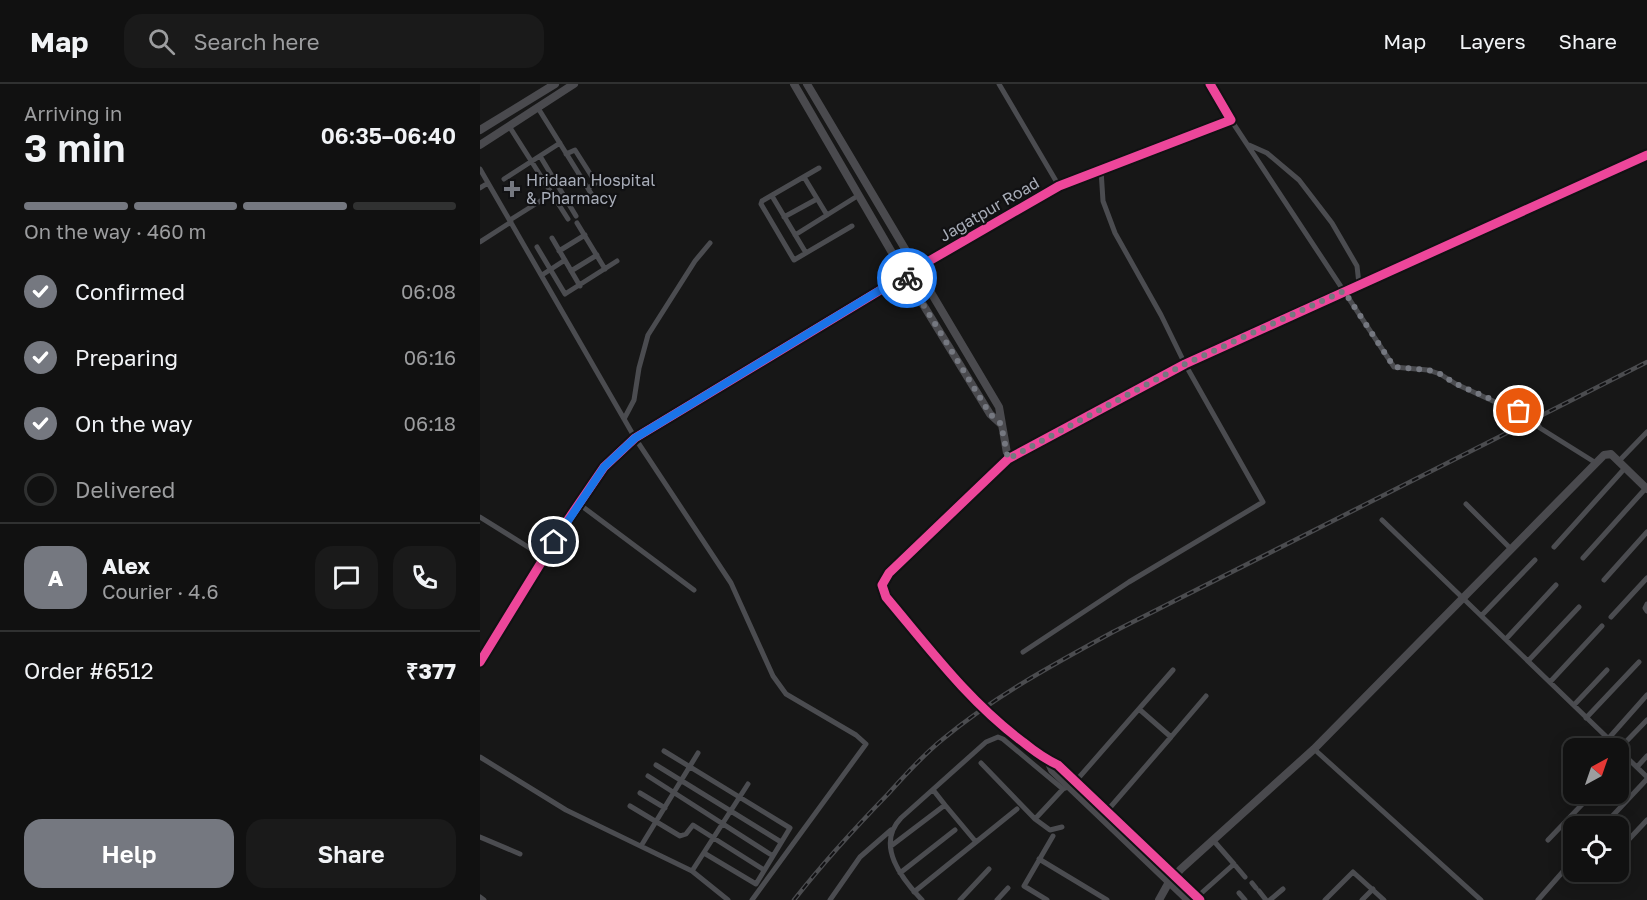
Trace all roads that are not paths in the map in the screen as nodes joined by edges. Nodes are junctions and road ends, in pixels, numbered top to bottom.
1 (555, 84) edge
2 (574, 84) edge
3 (794, 84) edge
4 (807, 84) edge
5 (999, 84) edge
6 (1210, 84) edge
7 (538, 108) junction
8 (1232, 120) junction
9 (509, 126) junction
10 (480, 130) edge
11 (560, 143) junction
12 (1247, 144) junction
13 (480, 145) edge
14 (567, 154) junction
15 (1647, 155) edge
16 (540, 156) junction
17 (532, 161) junction
18 (819, 168) dead end
19 (480, 169) edge
20 (1101, 171) junction
21 (804, 177) junction
22 (504, 179) dead end
23 (488, 183) junction
24 (1059, 186) junction
25 (480, 188) edge
26 (588, 188) junction
27 (560, 189) junction
28 (552, 194) junction
29 (859, 195) junction
30 (772, 196) junction
31 (817, 198) junction
32 (597, 203) dead end
33 (827, 215) junction
34 (576, 216) dead end
35 (784, 217) junction
36 (568, 219) dead end
37 (511, 221) junction
38 (577, 223) dead end
39 (852, 226) dead end
40 (585, 235) junction
41 (795, 235) junction
42 (552, 238) dead end
43 (480, 242) edge
44 (710, 243) dead end
45 (537, 247) dead end
46 (559, 251) junction
47 (806, 253) junction
48 (597, 255) junction
49 (565, 260) junction
50 (617, 261) dead end
51 (917, 268) junction
52 (605, 269) junction
53 (550, 270) junction
54 (571, 271) junction
55 (542, 275) junction
56 (905, 275) junction
57 (1359, 284) junction
58 (580, 286) junction
59 (1344, 291) junction
60 (971, 360) junction
61 (1185, 364) junction
62 (961, 366) junction
63 (624, 418) junction
64 (1001, 424) junction
65 (1647, 432) edge
66 (635, 438) junction
67 (1008, 459) junction
68 (1618, 462) junction
69 (1596, 463) junction
70 (1625, 468) junction
71 (1647, 489) edge
72 (579, 504) junction
73 (1466, 504) dead end
74 (480, 517) edge
75 (1382, 520) dead end
76 (1647, 532) edge
77 (1554, 547) dead end
78 (1511, 549) junction
79 (544, 556) junction
80 (1583, 558) dead end
81 (1535, 560) dead end
82 (1647, 578) edge
83 (1604, 580) dead end
84 (1556, 585) dead end
85 (694, 591) dead end
86 (1465, 598) junction
87 (1647, 604) edge
88 (1579, 607) dead end
89 (1647, 611) edge
90 (1482, 615) junction
91 (1611, 617) dead end
92 (1602, 626) dead end
93 (1506, 639) junction
94 (1023, 652) dead end
95 (1528, 661) junction
96 (480, 662) edge
97 (1639, 662) dead end
98 (1173, 670) dead end
99 (1607, 670) dead end
100 (1550, 682) junction
101 (965, 691) tunnel mouth
102 (1647, 695) edge
103 (1206, 696) dead end
104 (1574, 705) junction
105 (1139, 709) junction
106 (1586, 718) junction
107 (1647, 720) edge
108 (1003, 727) tunnel mouth
109 (1171, 737) junction
110 (1607, 738) edge
111 (1609, 738) edge
112 (1629, 739) edge
113 (1314, 749) junction
114 (664, 751) dead end
115 (698, 753) dead end
116 (1647, 756) edge
117 (480, 757) edge
118 (1629, 760) edge
119 (981, 763) dead end
120 (656, 765) dead end
121 (690, 766) junction
122 (1637, 767) junction
123 (648, 776) dead end
124 (1647, 778) edge
125 (681, 780) junction
126 (748, 784) dead end
127 (1070, 786) junction
128 (934, 790) junction
129 (640, 793) dead end
130 (674, 793) junction
131 (740, 797) junction
132 (1582, 804) edge
133 (945, 805) junction
134 (630, 806) dead end
135 (664, 808) junction
136 (1017, 809) dead end
137 (731, 811) junction
138 (1107, 811) junction
139 (1612, 816) edge
140 (1035, 819) junction
141 (1647, 820) edge
142 (657, 822) junction
143 (723, 824) junction
144 (1062, 827) dead end
145 (892, 829) junction
146 (955, 830) dead end
147 (1053, 836) dead end
148 (480, 837) edge
149 (713, 838) junction
150 (1629, 839) edge
151 (1212, 840) junction
152 (1548, 840) dead end
153 (781, 842) junction
154 (976, 842) junction
155 (641, 846) junction
156 (891, 846) junction
157 (704, 853) junction
158 (520, 854) dead end
159 (773, 856) junction
160 (1039, 859) junction
161 (1234, 864) junction
162 (989, 868) dead end
163 (764, 870) junction
164 (692, 871) junction
165 (1563, 872) edge
166 (900, 873) junction
167 (1175, 875) junction
168 (1245, 877) dead end
169 (1169, 882) junction
170 (1256, 887) dead end
171 (1008, 888) dead end
172 (1282, 889) dead end
173 (1372, 889) junction
174 (914, 892) junction
175 (1239, 893) dead end
176 (720, 894) junction
177 (480, 897) edge
178 (1199, 898) edge
179 (484, 900) edge
180 (716, 900) edge
181 (728, 900) edge
182 (752, 900) edge
183 (830, 900) edge
184 (922, 900) edge
185 (960, 900) edge
186 (997, 900) edge
187 (1047, 900) edge
188 (1107, 900) edge
189 (1159, 900) edge
190 (1188, 900) edge
191 (1245, 900) edge
192 (1268, 900) edge
193 (1325, 900) edge
194 (1362, 900) edge
195 (1384, 900) edge
196 (1481, 900) edge
197 (1538, 900) edge

1 - 10 street
2 - 7 street
3 - 29 street
4 - 51 street
5 - 24 street
6 - 8 street
7 - 9 street
7 - 11 street
8 - 12 street
8 - 20 street, Jagatpur Road
9 - 13 street
9 - 17 street
11 - 14 street
11 - 16 street
12 - 57 street
12 - 59 street
14 - 26 street
14 - 26 street
15 - 57 street
16 - 17 street
16 - 27 street
17 - 22 street
17 - 28 street
18 - 21 street
19 - 23 street
20 - 24 street, Jagatpur Road
20 - 61 street
21 - 30 street
21 - 31 street
23 - 25 street
23 - 37 street
24 - 51 street, Jagatpur Road
26 - 32 street
27 - 28 street
27 - 34 street
28 - 36 street
28 - 37 street
29 - 33 street
29 - 56 street
30 - 35 street
30 - 47 street
31 - 33 street
31 - 35 street
33 - 41 street
35 - 41 street
37 - 43 street
37 - 55 street
38 - 40 street
39 - 47 street
40 - 46 street
40 - 48 street
41 - 47 street
42 - 46 street
44 - 63 street
45 - 53 street
46 - 49 street
48 - 52 street
48 - 54 street
49 - 53 street
49 - 54 street
50 - 52 street
51 - 56 street, Jagatpur Road
51 - 60 street
52 - 58 street
53 - 55 street
53 - 58 street
54 - 58 street
55 - 63 street
56 - 62 street
56 - 66 street, Jagatpur Road
57 - 59 street
59 - 61 street
59 - 69 street
60 - 62 street
60 - 64 street
61 - 67 street
61 - 94 street
62 - 64 street
63 - 66 street
64 - 67 street
65 - 68 street
66 - 72 street, Jagatpur Road
66 - 182 street
67 - 101 street
68 - 69 street
68 - 70 street
69 - 78 street
70 - 71 street
70 - 77 street
71 - 80 street
72 - 79 street, Jagatpur Road
72 - 85 street
73 - 78 street
74 - 79 street
75 - 86 street
76 - 83 street
78 - 86 street
79 - 96 street, Jagatpur Road
81 - 90 street
82 - 91 street
84 - 93 street
86 - 90 street
86 - 113 street
87 - 89 street
88 - 95 street
90 - 93 street
92 - 100 street
93 - 95 street
95 - 100 street
97 - 106 street
98 - 105 street
99 - 104 street
100 - 104 street
102 - 111 street
103 - 109 street
104 - 106 street
105 - 109 street
105 - 127 street
106 - 110 street
107 - 112 street
108 - 127 street
109 - 138 street
113 - 151 street
113 - 196 street
114 - 121 street
115 - 121 street
116 - 122 street
117 - 155 street
118 - 122 street
119 - 140 street
120 - 125 street
121 - 125 street
121 - 131 street
122 - 124 street
123 - 130 street
124 - 139 street
125 - 130 street
125 - 137 street
126 - 131 street
127 - 128 street
127 - 138 street
127 - 140 street
127 - 169 street
128 - 133 street
128 - 145 street
129 - 135 street
130 - 135 street
130 - 143 street
131 - 137 street
131 - 153 street
132 - 152 street
133 - 154 street
133 - 156 street
134 - 142 street
135 - 142 street
136 - 154 street
137 - 143 street
137 - 153 street
138 - 167 street
140 - 144 street
141 - 150 street
142 - 149 street
142 - 155 street
143 - 149 street
143 - 159 street
145 - 156 street
145 - 183 street
146 - 166 street
147 - 160 street
148 - 158 street
149 - 157 street
149 - 163 street
151 - 161 street
151 - 167 street
153 - 159 street
154 - 174 street
155 - 164 street
156 - 166 street
157 - 163 street
157 - 164 street
159 - 163 street
160 - 187 street
160 - 188 street
161 - 168 street
161 - 178 street
162 - 185 street
164 - 176 street
165 - 197 street
166 - 174 street
167 - 169 street
167 - 178 street
169 - 189 street
169 - 190 street
170 - 192 street
171 - 186 street
172 - 192 street
173 - 193 street
173 - 194 street
173 - 195 street
174 - 184 street
175 - 191 street
176 - 180 street
176 - 181 street
177 - 179 street

